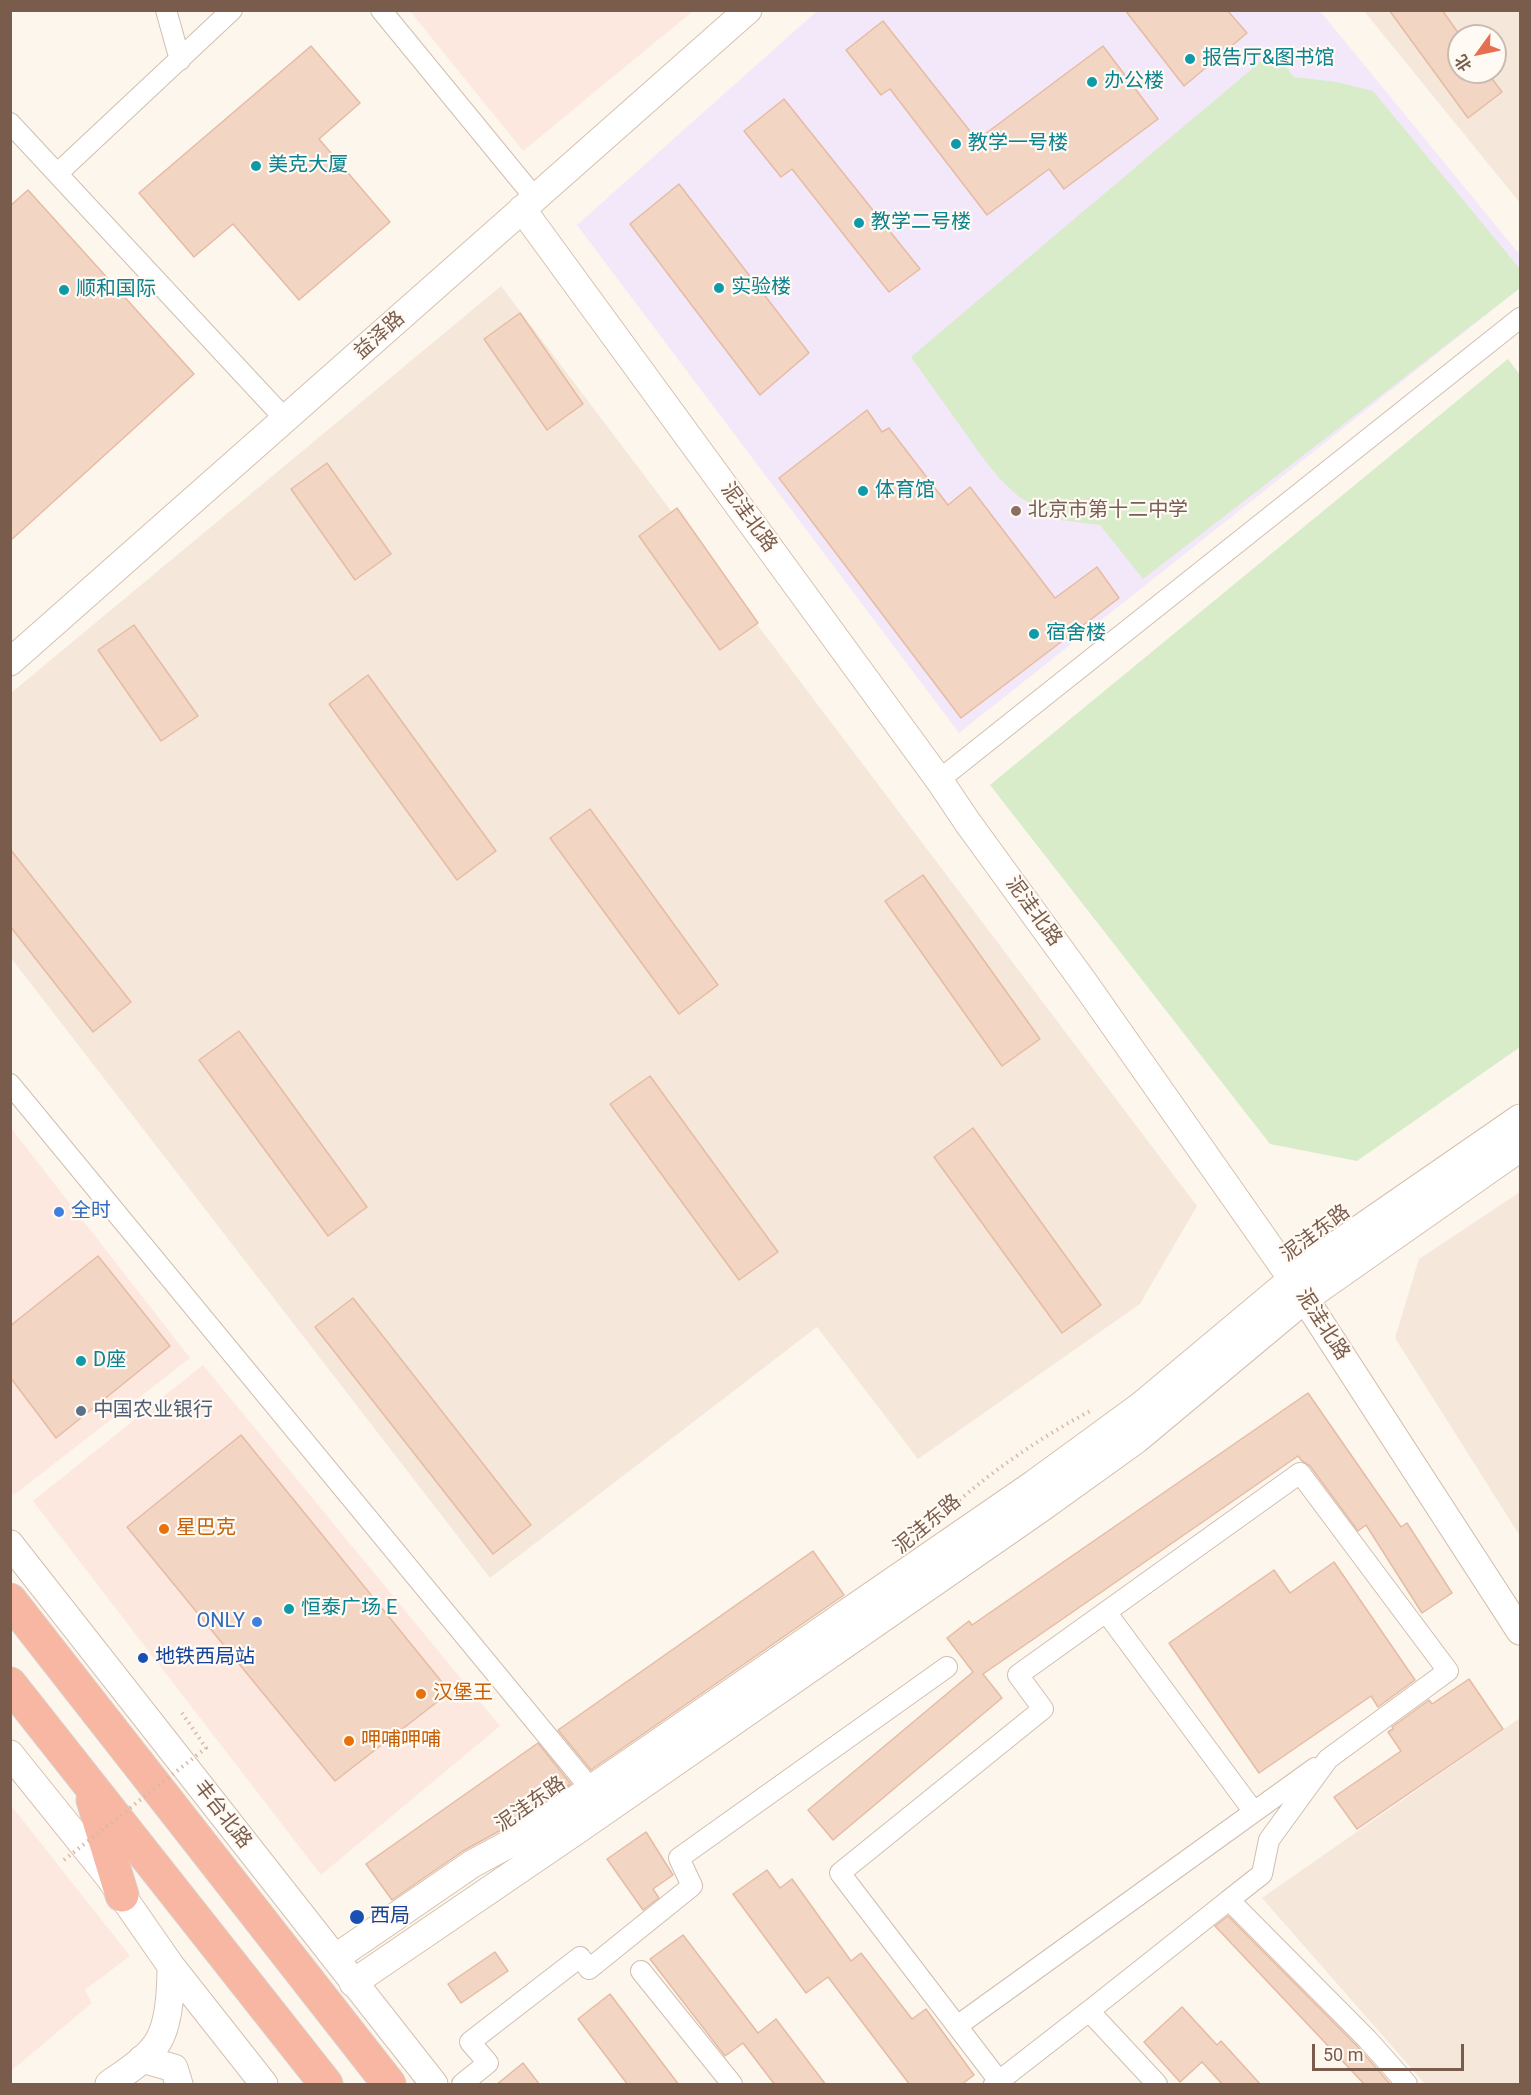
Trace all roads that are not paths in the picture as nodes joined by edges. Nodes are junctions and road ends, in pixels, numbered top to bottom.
1 (166, 10) edge
2 (232, 10) edge
3 (381, 10) edge
4 (748, 10) edge
5 (180, 60) junction
6 (10, 123) edge
7 (58, 173) junction
8 (528, 203) junction
9 (1521, 318) edge
10 (285, 420) junction
11 (10, 662) edge
12 (939, 780) junction
13 (10, 1084) edge
14 (1521, 1118) edge
15 (1521, 1148) edge
16 (1299, 1289) junction
17 (10, 1544) edge
18 (10, 1600) edge
19 (1106, 1611) junction
20 (1521, 1631) edge
21 (947, 1667) dead end
22 (10, 1684) edge
23 (10, 1754) edge
24 (1328, 1759) junction
25 (87, 1781) junction
26 (591, 1789) junction
27 (1254, 1812) junction
28 (509, 1844) junction
29 (122, 1895) junction
30 (1229, 1899) junction
31 (409, 1945) junction
32 (335, 1958) junction
33 (171, 1966) junction
34 (641, 1971) dead end
35 (353, 1983) junction
36 (1089, 2011) junction
37 (957, 2026) junction
38 (142, 2059) junction
39 (996, 2083) edge
40 (110, 2085) edge
41 (179, 2085) edge
42 (264, 2085) edge
43 (326, 2085) edge
44 (389, 2085) edge
45 (434, 2085) edge
46 (462, 2085) edge
47 (732, 2085) edge
48 (1157, 2085) edge
49 (1407, 2085) edge

1 - 5 street
2 - 5 street
3 - 8 street
4 - 8 street, 益泽路
5 - 7 street
6 - 7 street
7 - 10 street
8 - 10 street, 益泽路
8 - 12 street, 泥洼北路
9 - 12 street
10 - 11 street, 益泽路
12 - 16 street, 泥洼北路
13 - 26 street
14 - 16 street, 泥洼东路
15 - 16 street, 泥洼东路
16 - 20 street, 泥洼北路
16 - 26 street, 泥洼东路
16 - 31 street, 泥洼东路
17 - 32 street, 丰台北路
18 - 44 highway, 丰台北路
19 - 24 street
19 - 27 street
19 - 37 street
21 - 46 street
22 - 25 highway
23 - 29 street
24 - 27 street
24 - 30 street
25 - 29 highway
25 - 43 highway
26 - 28 street, 泥洼东路
27 - 37 street
28 - 31 street
28 - 32 street, 泥洼东路
29 - 33 street
30 - 36 street
30 - 49 street
31 - 35 street, 泥洼东路
32 - 35 street, 丰台北路
33 - 38 street
33 - 42 street
34 - 47 street
35 - 45 street, 丰台北路
36 - 39 street
36 - 48 street
37 - 39 street
38 - 40 street
38 - 41 street

